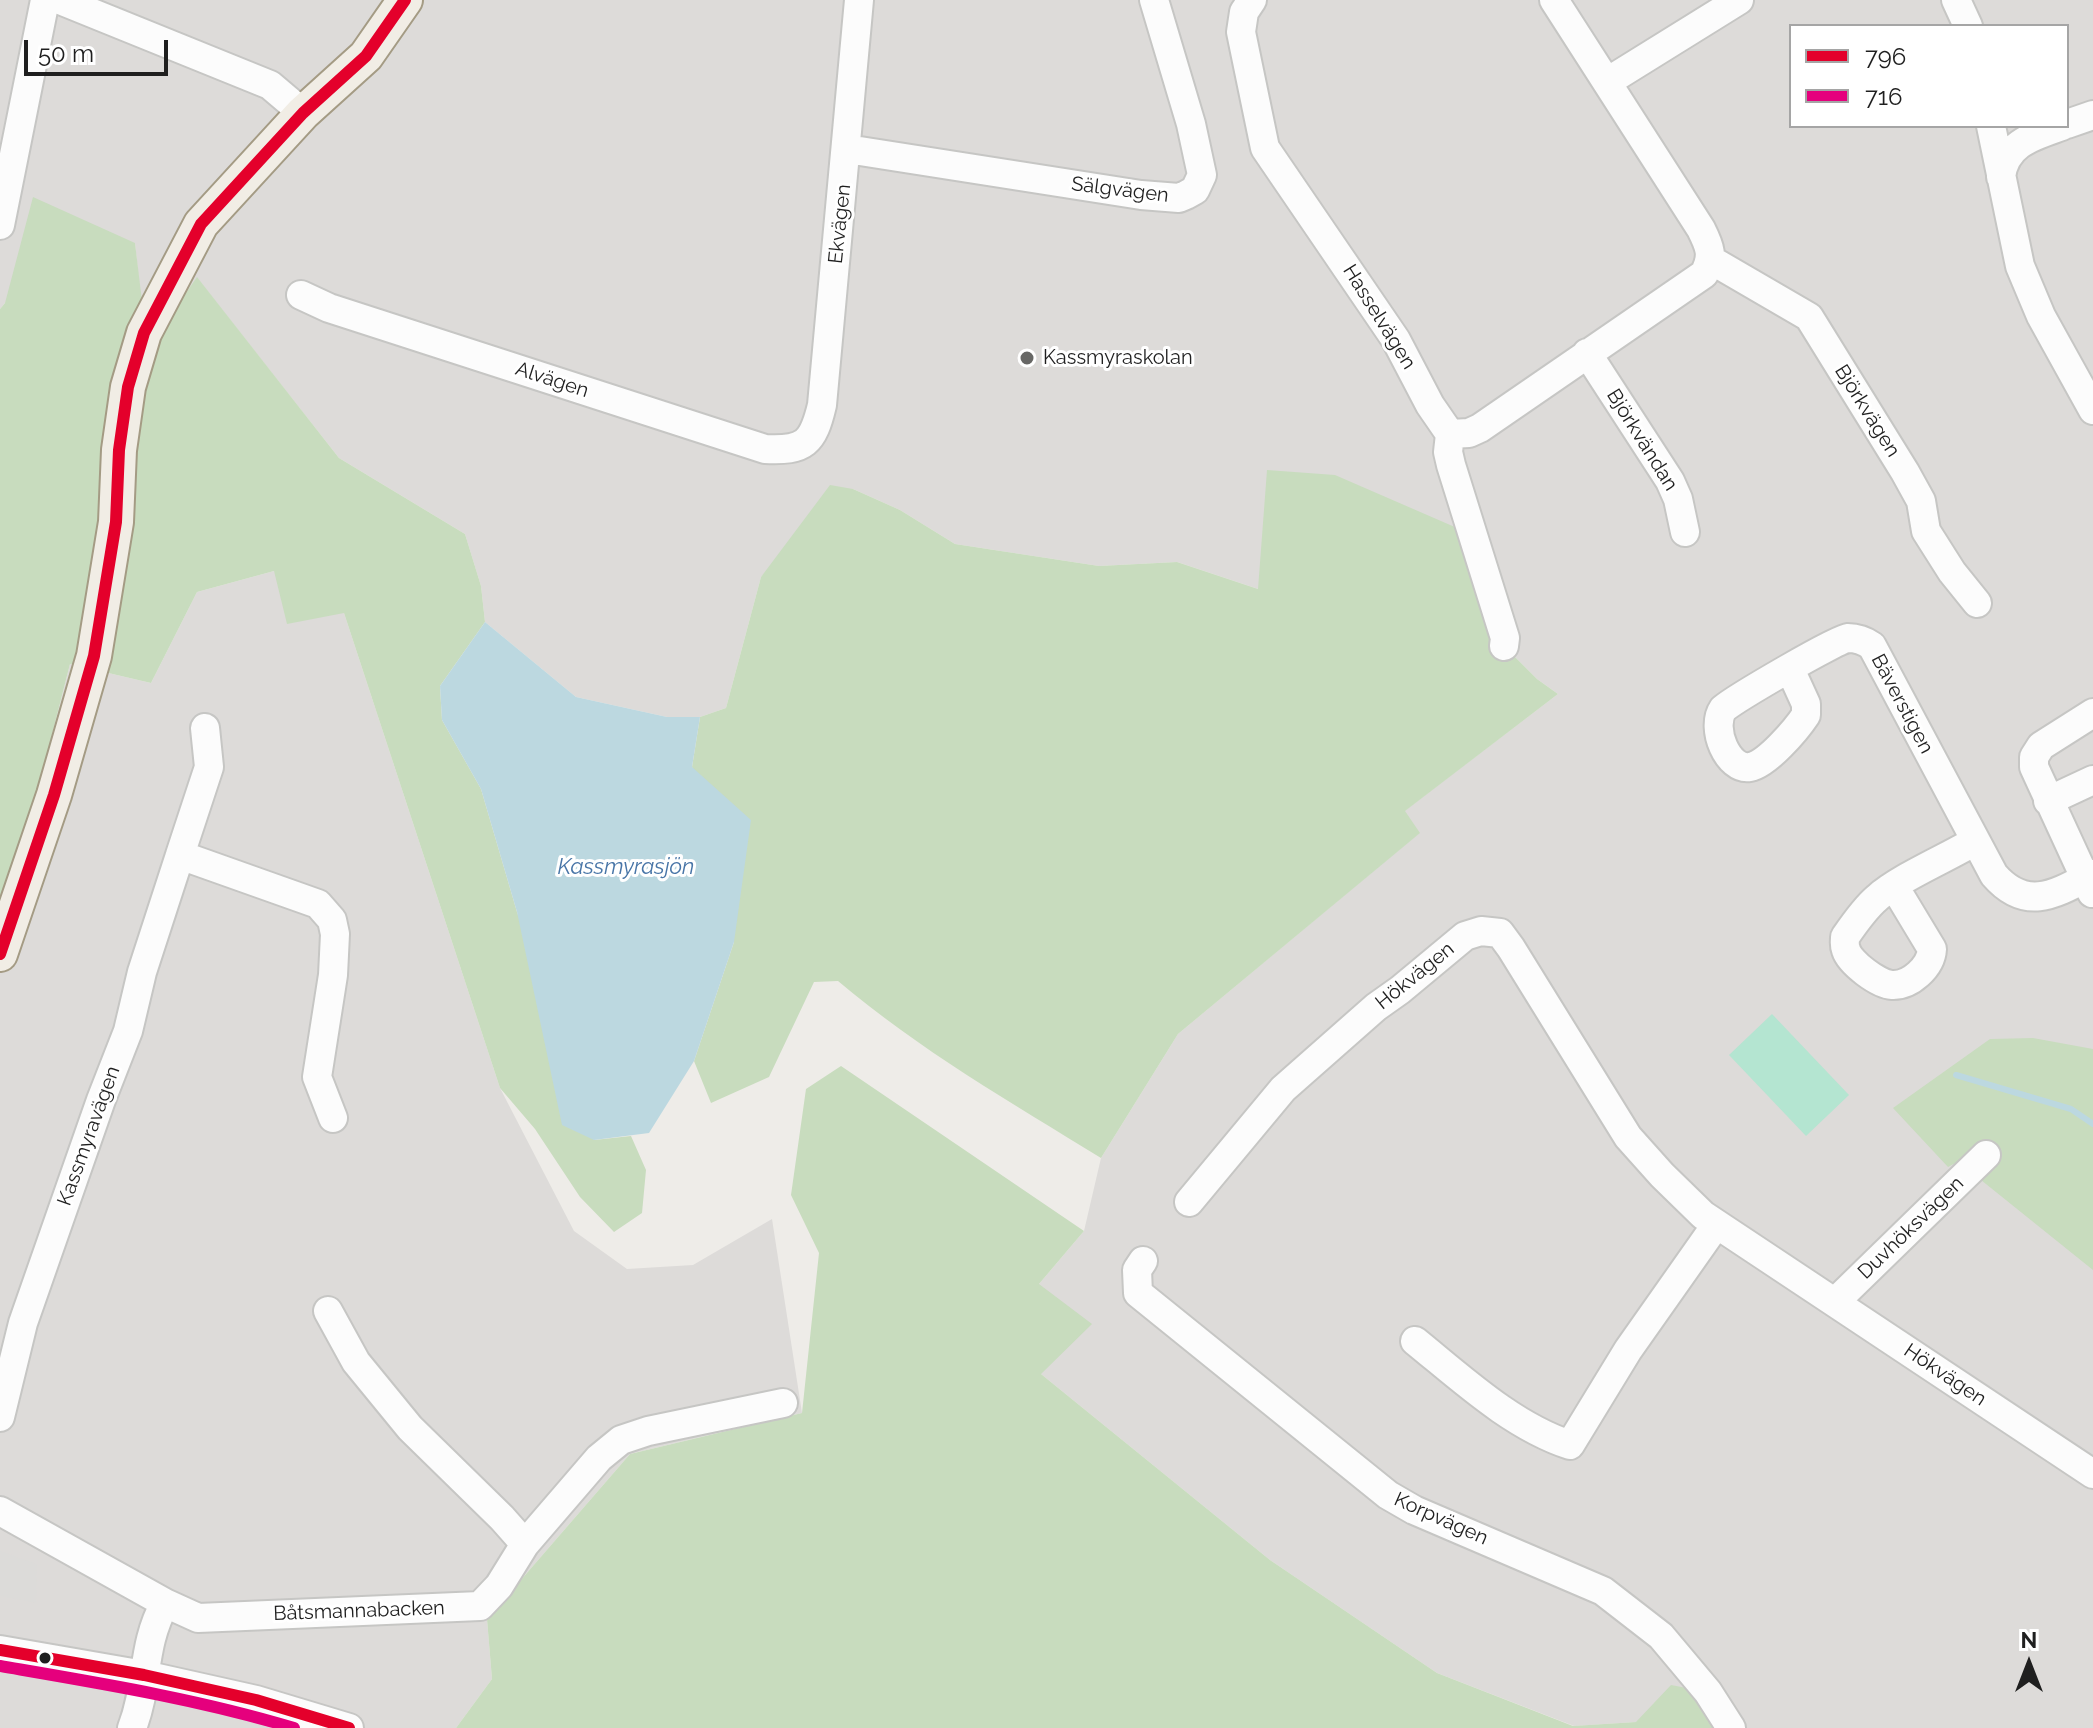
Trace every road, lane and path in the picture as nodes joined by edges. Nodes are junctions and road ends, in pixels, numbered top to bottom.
1 (45, 0) edge
2 (60, 0) edge
3 (405, 0) edge
4 (859, 0) edge
5 (1154, 0) edge
6 (1252, 0) edge
7 (1554, 0) edge
8 (1739, 0) edge
9 (1956, 0) edge
10 (1967, 24) edge
11 (1607, 82) junction
12 (303, 113) junction
13 (2093, 115) edge
14 (2069, 123) edge
15 (1991, 128) edge
16 (2057, 128) edge
17 (847, 149) junction
18 (2001, 177) junction
19 (0, 225) edge
20 (1711, 260) junction
21 (301, 295) dead end
22 (1587, 353) junction
23 (2093, 410) edge
24 (1450, 434) junction
25 (805, 444) joint
26 (1685, 532) dead end
27 (1977, 603) dead end
28 (1504, 646) dead end
29 (1790, 669) dead end
30 (2093, 713) edge
31 (205, 728) dead end
32 (2093, 780) edge
33 (2048, 801) junction
34 (1975, 841) junction
35 (180, 855) junction
36 (2090, 882) edge
37 (1894, 886) dead end
38 (0, 954) edge
39 (333, 1118) dead end
40 (1986, 1155) dead end
41 (1189, 1202) dead end
42 (1716, 1225) junction
43 (1143, 1261) dead end
44 (1836, 1301) junction
45 (328, 1311) dead end
46 (1415, 1341) dead end
47 (783, 1403) dead end
48 (0, 1417) edge
49 (2089, 1465) edge
50 (0, 1511) edge
51 (525, 1544) junction
52 (165, 1603) junction
53 (0, 1650) edge
54 (144, 1675) junction
55 (132, 1728) edge
56 (349, 1728) edge
57 (1731, 1728) edge

1 - 19 street
2 - 12 street
3 - 12 main road
4 - 17 street, Ekvägen
5 - 17 street, Sälgvägen
6 - 24 street, Hasselvägen
7 - 11 street
8 - 11 street
9 - 10 street
11 - 20 street
12 - 38 main road
13 - 14 street
15 - 18 street
16 - 18 street
17 - 25 street, Ekvägen
18 - 23 street
20 - 22 street
20 - 27 street, Björkvägen
21 - 25 street, Alvägen
22 - 24 street
22 - 26 street, Björkvändan
24 - 28 street, Hasselvägen
29 - 34 street, Bäverstigen
30 - 33 street, Bäverstigen
31 - 35 street, Kassmyravägen
32 - 33 street
33 - 36 street, Bäverstigen
34 - 36 street, Bäverstigen
34 - 37 street
35 - 39 street
35 - 48 street, Kassmyravägen
40 - 44 street, Duvhöksvägen
41 - 42 street, Hökvägen
42 - 44 street, Hökvägen
42 - 46 street
43 - 57 street, Korpvägen
44 - 49 street, Hökvägen
45 - 51 street
47 - 51 street, Båtsmannabacken
50 - 52 street
51 - 52 street, Båtsmannabacken
52 - 54 street
53 - 54 street
54 - 55 street
54 - 56 street

